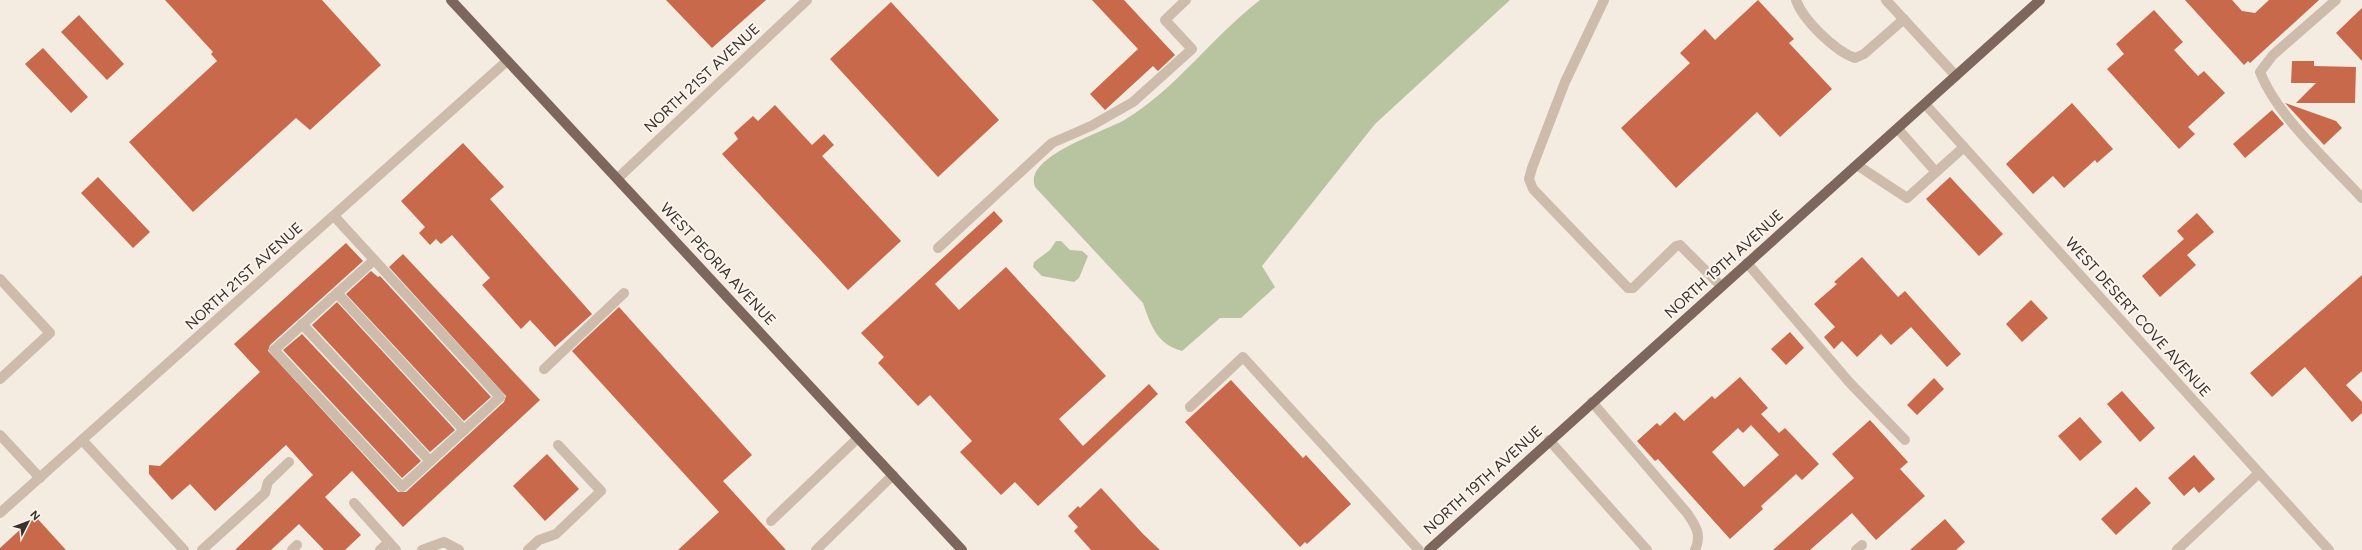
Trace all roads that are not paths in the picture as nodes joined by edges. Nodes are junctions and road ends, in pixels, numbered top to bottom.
1 (451, 0) edge
2 (807, 0) edge
3 (1186, 0) edge
4 (1604, 0) edge
5 (1796, 0) edge
6 (1886, 0) edge
7 (2040, 0) edge
8 (2336, 0) edge
9 (1904, 19) junction
10 (507, 61) junction
11 (1956, 76) junction
12 (1925, 104) junction
13 (1898, 129) junction
14 (1964, 147) junction
15 (1857, 165) junction
16 (1936, 172) junction
17 (618, 178) junction
18 (2362, 198) edge
19 (334, 216) junction
20 (938, 248) dead end
21 (374, 260) junction
22 (1747, 263) junction
23 (0, 279) edge
24 (1721, 286) junction
25 (337, 293) junction
26 (624, 293) dead end
27 (302, 324) junction
28 (544, 369) dead end
29 (0, 379) edge
30 (1592, 402) junction
31 (1190, 407) dead end
32 (464, 430) junction
33 (0, 435) edge
34 (858, 438) junction
35 (1549, 440) junction
36 (1905, 440) dead end
37 (83, 441) junction
38 (558, 445) dead end
39 (430, 461) junction
40 (289, 462) dead end
41 (2260, 473) junction
42 (893, 475) junction
43 (40, 478) junction
44 (354, 503) dead end
45 (0, 513) edge
46 (771, 521) dead end
47 (389, 542) junction
48 (184, 550) edge
49 (202, 550) edge
50 (380, 550) edge
51 (396, 550) edge
52 (422, 550) edge
53 (459, 550) edge
54 (528, 550) edge
55 (816, 550) edge
56 (962, 550) edge
57 (1419, 550) edge
58 (1429, 550) edge
59 (1647, 550) edge
60 (1695, 550) edge
61 (2177, 550) edge
62 (2329, 550) edge

1 - 10 main road, WEST PEORIA AVENUE
2 - 17 street, NORTH 21ST AVENUE
3 - 20 street
4 - 24 street
5 - 9 street
6 - 9 street
7 - 11 main road, NORTH 19TH AVENUE
8 - 18 street
9 - 11 street
10 - 17 main road, WEST PEORIA AVENUE
10 - 19 street, NORTH 21ST AVENUE
11 - 12 main road, NORTH 19TH AVENUE
12 - 13 main road, NORTH 19TH AVENUE
12 - 14 street, WEST DESERT COVE AVENUE
13 - 15 main road, NORTH 19TH AVENUE
13 - 16 street
14 - 16 street
14 - 41 street, WEST DESERT COVE AVENUE
15 - 16 street
15 - 22 main road, NORTH 19TH AVENUE
17 - 34 main road, WEST PEORIA AVENUE
19 - 21 street
19 - 37 street, NORTH 21ST AVENUE
21 - 25 street
21 - 32 street
22 - 24 main road, NORTH 19TH AVENUE
22 - 36 street
23 - 29 street
24 - 30 main road, NORTH 19TH AVENUE
25 - 27 street
25 - 32 street
26 - 28 street
27 - 39 street
27 - 39 street
30 - 35 main road, NORTH 19TH AVENUE
30 - 60 street
31 - 57 street
32 - 39 street
33 - 43 street
34 - 42 main road, WEST PEORIA AVENUE
34 - 46 street
35 - 58 main road, NORTH 19TH AVENUE
35 - 59 street
37 - 43 street, NORTH 21ST AVENUE
37 - 48 street
38 - 54 street
40 - 49 street
41 - 61 street
41 - 62 street, WEST DESERT COVE AVENUE
42 - 55 street
42 - 56 main road, WEST PEORIA AVENUE
43 - 45 street, NORTH 21ST AVENUE
44 - 47 street
47 - 50 street
47 - 51 street
52 - 53 street

